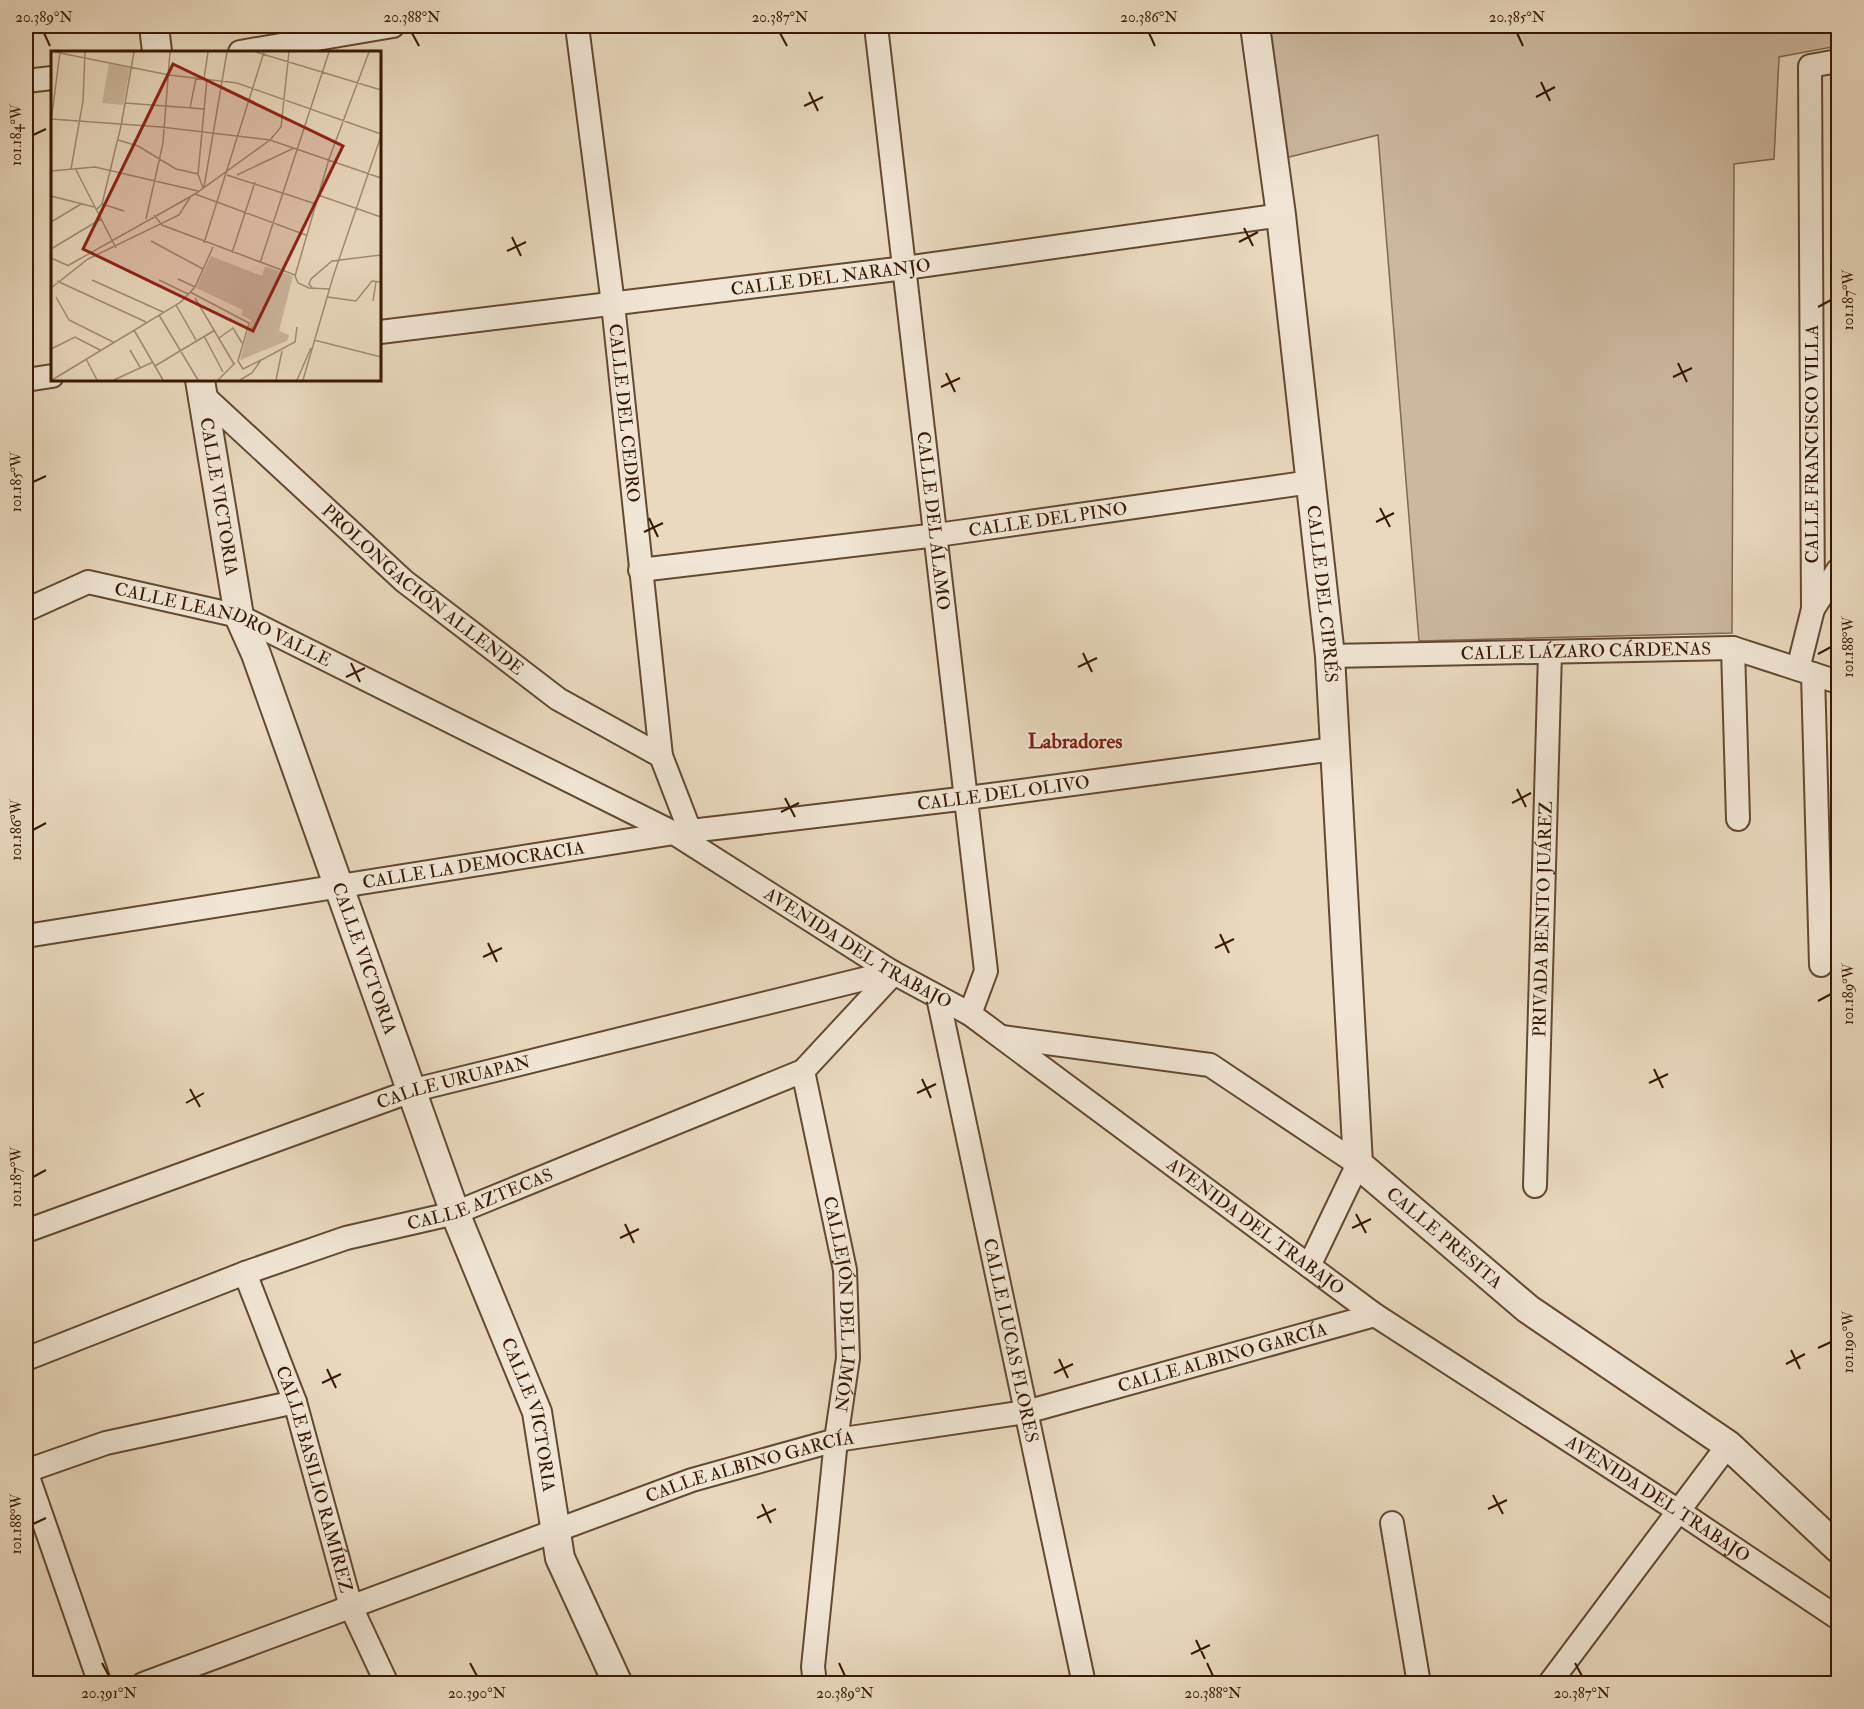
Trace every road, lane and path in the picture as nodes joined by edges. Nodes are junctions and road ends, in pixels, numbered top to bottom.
1 (154, 26) edge
2 (393, 26) edge
3 (577, 26) edge
4 (876, 26) edge
5 (1255, 26) edge
6 (157, 51) edge
7 (246, 51) edge
8 (1839, 62) edge
9 (51, 78) edge
10 (26, 81) edge
11 (1281, 215) junction
12 (905, 268) junction
13 (614, 304) junction
14 (381, 332) edge
15 (51, 376) edge
16 (26, 380) edge
17 (202, 388) edge
18 (1311, 482) junction
19 (937, 535) junction
20 (640, 570) junction
21 (1839, 570) edge
22 (1813, 609) junction
23 (26, 610) edge
24 (239, 616) junction
25 (1733, 648) junction
26 (1550, 652) junction
27 (1330, 656) junction
28 (1805, 671) junction
29 (1839, 682) edge
30 (1334, 749) junction
31 (661, 756) junction
32 (968, 798) junction
33 (1738, 819) dead end
34 (682, 832) junction
35 (1828, 867) edge
36 (337, 885) junction
37 (26, 936) edge
38 (1821, 965) dead end
39 (893, 973) junction
40 (938, 997) junction
41 (970, 1014) junction
42 (1000, 1037) junction
43 (803, 1071) junction
44 (414, 1090) junction
45 (1358, 1164) junction
46 (1535, 1186) dead end
47 (455, 1213) junction
48 (26, 1231) edge
49 (1309, 1266) junction
50 (245, 1273) junction
51 (1375, 1315) junction
52 (26, 1359) edge
53 (295, 1402) junction
54 (1026, 1412) junction
55 (836, 1440) junction
56 (1728, 1444) junction
57 (26, 1471) edge
58 (1680, 1512) junction
59 (1392, 1523) dead end
60 (556, 1531) junction
61 (1839, 1548) edge
62 (351, 1607) junction
63 (1839, 1618) edge
64 (100, 1683) edge
65 (143, 1683) edge
66 (387, 1683) edge
67 (618, 1683) edge
68 (815, 1683) edge
69 (1084, 1683) edge
70 (1419, 1683) edge
71 (1550, 1683) edge

1 - 6 street
2 - 7 street
3 - 13 street, CALLE DEL CEDRO
4 - 12 street, CALLE DEL ÁLAMO
5 - 11 street, CALLE DEL CIPRÉS
8 - 22 street, CALLE FRANCISCO VILLA
9 - 10 street
11 - 12 street, CALLE DEL NARANJO
11 - 18 street, CALLE DEL CIPRÉS
12 - 13 street, CALLE DEL NARANJO
12 - 19 street, CALLE DEL ÁLAMO
13 - 14 street, CALLE DEL NARANJO
13 - 20 street, CALLE DEL CEDRO
15 - 16 street
17 - 24 street, CALLE VICTORIA
17 - 31 street, PROLONGACIÓN ALLENDE
18 - 19 street, CALLE DEL PINO
18 - 27 street, CALLE DEL CIPRÉS
19 - 20 street, CALLE DEL PINO
19 - 32 street, CALLE DEL ÁLAMO
20 - 31 street, CALLE DEL CEDRO
21 - 22 street
22 - 28 street, CALLE FRANCISCO VILLA
23 - 24 street, CALLE LEANDRO VALLE
24 - 34 street, CALLE LEANDRO VALLE
24 - 36 street, CALLE VICTORIA
25 - 26 street, CALLE LÁZARO CÁRDENAS
25 - 28 street, CALLE LÁZARO CÁRDENAS
25 - 33 street
26 - 27 street, CALLE LÁZARO CÁRDENAS
26 - 46 street, PRIVADA BENITO JUÁREZ
27 - 30 street, CALLE DEL CIPRÉS
28 - 29 street, CALLE LÁZARO CÁRDENAS
28 - 35 street, CALLE FRANCISCO VILLA
30 - 32 street, CALLE DEL OLIVO
30 - 45 street, CALLE DEL CIPRÉS
31 - 34 street, CALLE DEL CEDRO
32 - 34 street, CALLE DEL OLIVO
32 - 41 street, CALLE DEL ÁLAMO
34 - 36 street, CALLE LA DEMOCRACIA
34 - 39 street, AVENIDA DEL TRABAJO
35 - 38 street, CALLE FRANCISCO VILLA
36 - 37 street, CALLE LA DEMOCRACIA
36 - 44 street, CALLE VICTORIA
39 - 40 street, AVENIDA DEL TRABAJO
39 - 43 street, CALLE AZTECAS
39 - 44 street, CALLE URUAPAN
40 - 41 street, AVENIDA DEL TRABAJO
40 - 54 street, CALLE LUCAS FLORES
41 - 42 street, AVENIDA DEL TRABAJO
42 - 45 street, CALLE PRESITA
42 - 49 street, AVENIDA DEL TRABAJO
43 - 47 street, CALLE AZTECAS
43 - 55 street, CALLEJÓN DEL LIMÓN
44 - 47 street, CALLE VICTORIA
44 - 48 street, CALLE URUAPAN
45 - 49 street
45 - 56 street, CALLE PRESITA
47 - 50 street, CALLE AZTECAS
47 - 60 street, CALLE VICTORIA
49 - 51 street, AVENIDA DEL TRABAJO
50 - 52 street, CALLE AZTECAS
50 - 53 street, CALLE BASILIO RAMÍREZ
51 - 54 street, CALLE ALBINO GARCÍA
51 - 58 street, AVENIDA DEL TRABAJO
53 - 57 street
53 - 62 street, CALLE BASILIO RAMÍREZ
54 - 55 street, CALLE ALBINO GARCÍA
54 - 69 street, CALLE LUCAS FLORES
55 - 60 street, CALLE ALBINO GARCÍA
55 - 68 street, CALLEJÓN DEL LIMÓN
56 - 58 street
56 - 61 street, CALLE PRESITA
57 - 64 street
58 - 63 street, AVENIDA DEL TRABAJO
58 - 71 street
59 - 70 street
60 - 62 street, CALLE ALBINO GARCÍA
60 - 67 street, CALLE VICTORIA
62 - 65 street, CALLE ALBINO GARCÍA
62 - 66 street, CALLE BASILIO RAMÍREZ

